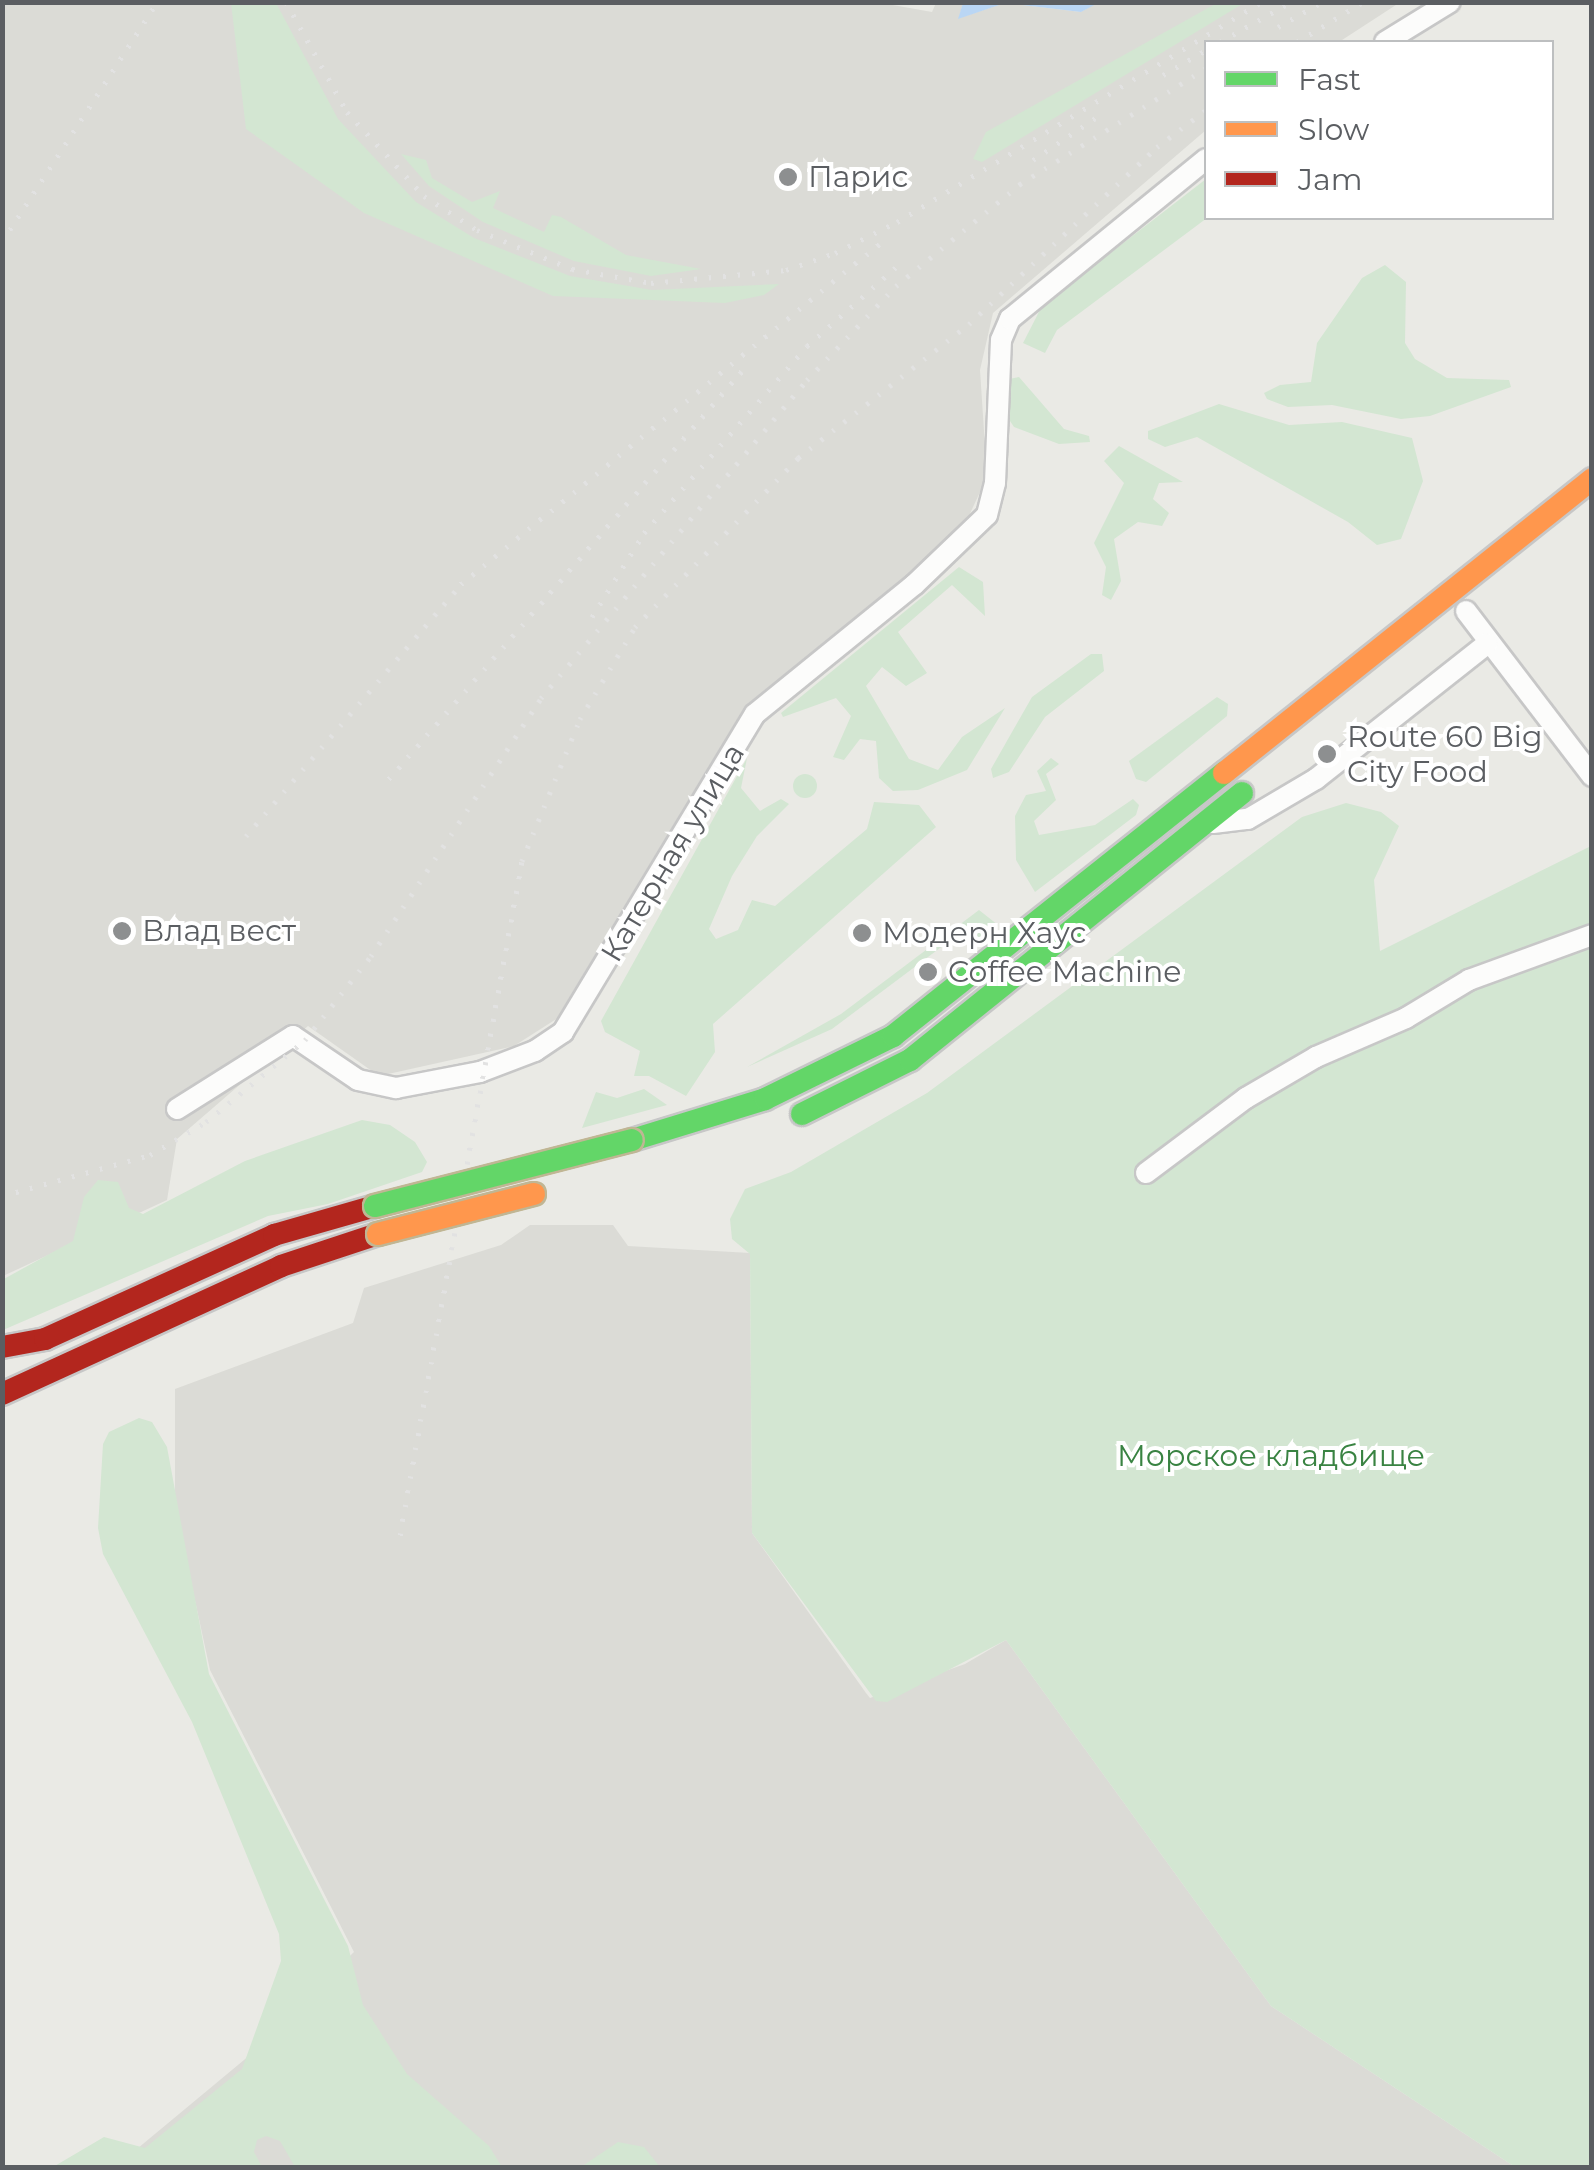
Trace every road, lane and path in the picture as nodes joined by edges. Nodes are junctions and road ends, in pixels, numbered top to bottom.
1 (1450, 2) edge
2 (1388, 40) edge
3 (1204, 161) edge
4 (1592, 479) edge
5 (1592, 511) edge
6 (1466, 611) junction
7 (1487, 644) junction
8 (1306, 741) dead end
9 (1263, 776) dead end
10 (1592, 776) edge
11 (1206, 823) junction
12 (1592, 935) edge
13 (176, 1110) dead end
14 (776, 1123) dead end
15 (1146, 1173) dead end
16 (559, 1187) dead end
17 (34, 1342) junction
18 (2, 1347) edge
19 (2, 1357) edge
20 (2, 1394) edge

1 - 2 street
3 - 13 street, Катерная улица
4 - 17 highway, bridge
5 - 6 highway
6 - 7 street
6 - 8 highway
7 - 10 street
7 - 11 street
9 - 11 highway
11 - 14 highway
12 - 15 street
16 - 20 highway, bridge
17 - 18 highway
17 - 19 highway

